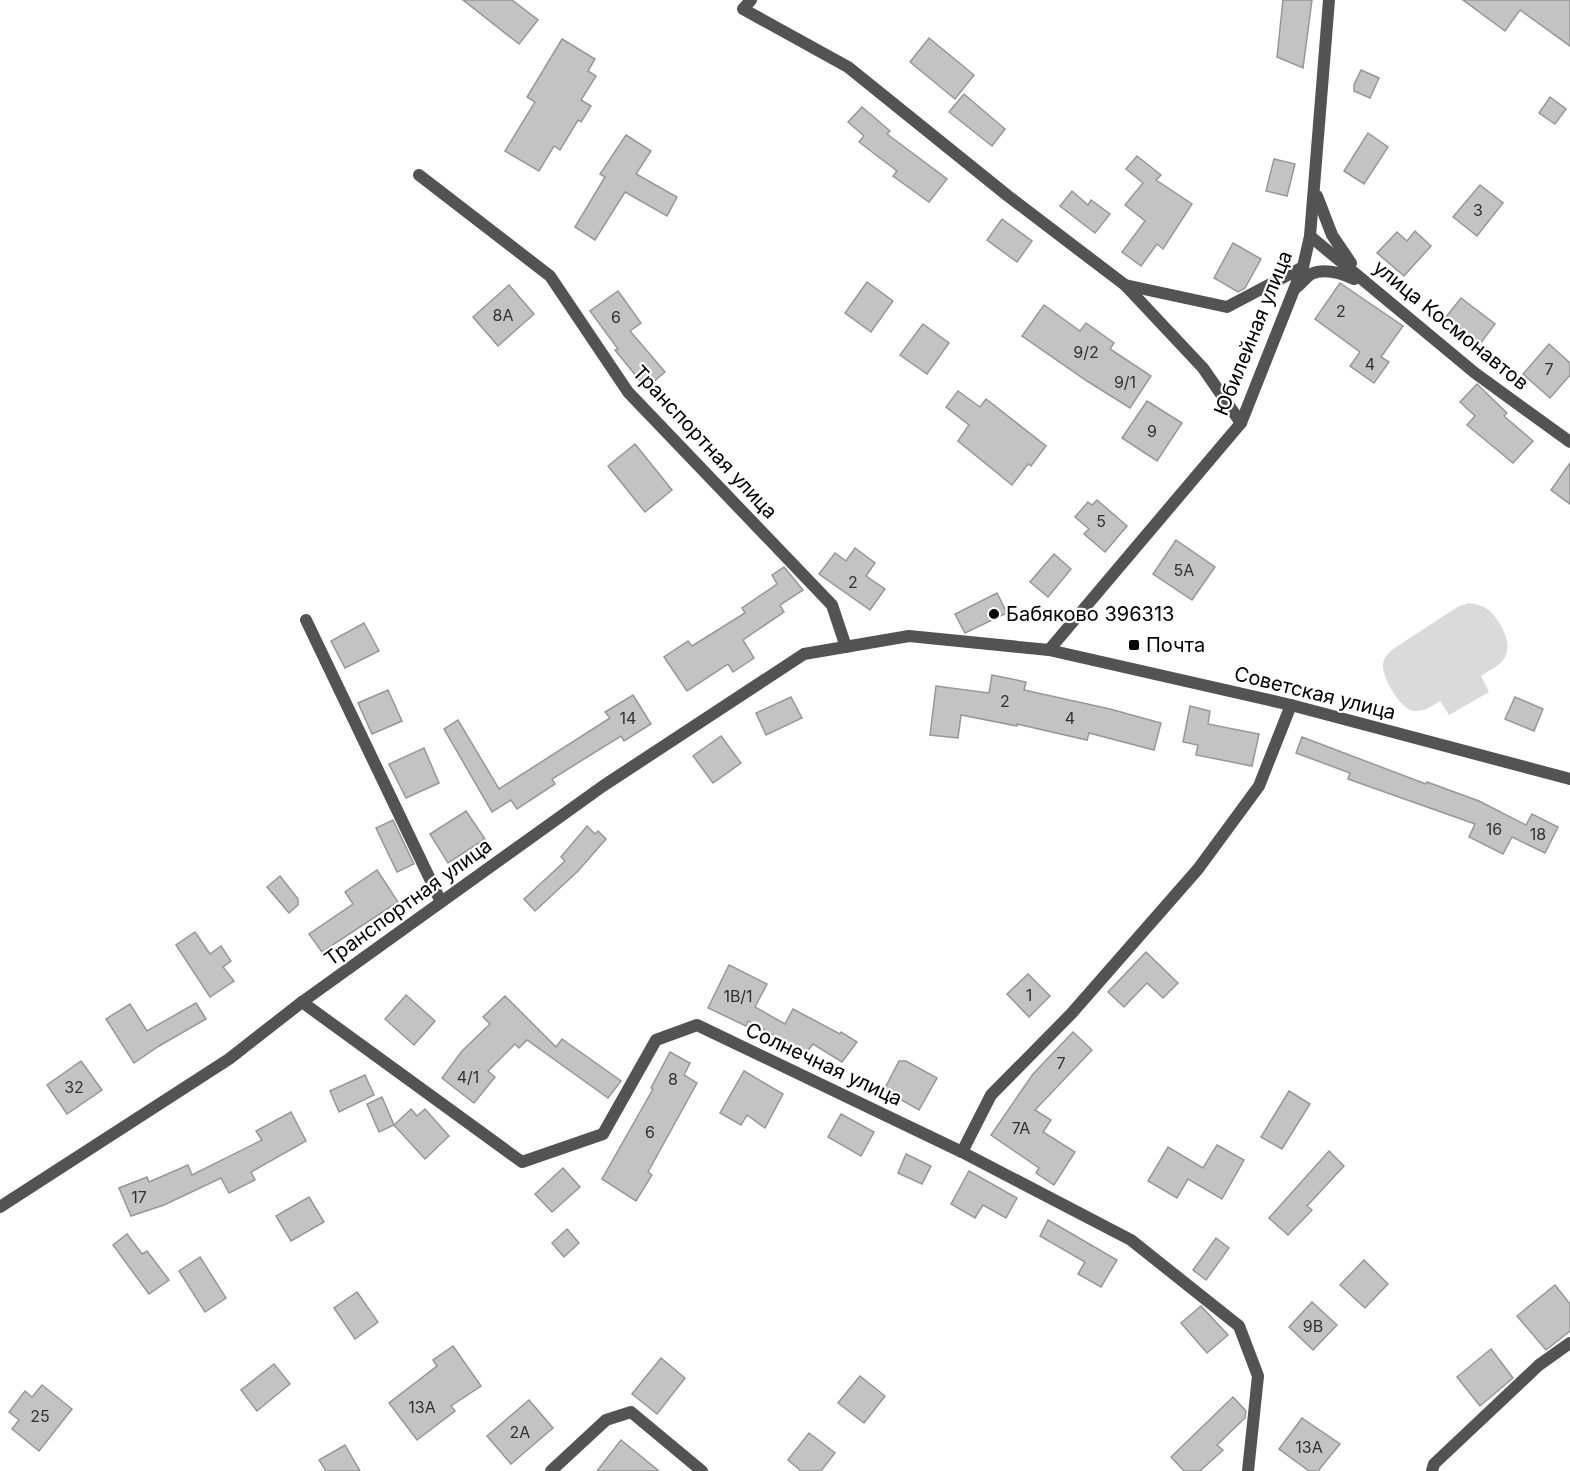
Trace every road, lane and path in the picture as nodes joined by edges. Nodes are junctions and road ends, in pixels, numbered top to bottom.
1 (751, 0) edge
2 (1329, 0) edge
3 (419, 175) dead end
4 (1314, 188) junction
5 (1310, 236) junction
6 (1303, 267) junction
7 (1125, 285) junction
8 (1294, 290) junction
9 (1376, 291) junction
10 (1241, 423) junction
11 (1570, 442) edge
12 (306, 620) dead end
13 (846, 647) junction
14 (1049, 650) junction
15 (1290, 705) junction
16 (1570, 779) edge
17 (441, 902) junction
18 (302, 1002) junction
19 (962, 1152) junction
20 (0, 1207) edge
21 (1570, 1343) edge
22 (551, 1471) edge
23 (702, 1471) edge
24 (1248, 1471) edge
25 (1432, 1471) edge

1 - 7 street
2 - 4 street, Юбилейная улица
3 - 13 street, Транспортная улица
4 - 5 street, Юбилейная улица
4 - 9 street
5 - 6 street, Юбилейная улица
5 - 9 street, улица Космонавтов
6 - 7 street
6 - 8 street, Юбилейная улица
7 - 10 street
8 - 9 street
8 - 10 street, Юбилейная улица
9 - 11 street, улица Космонавтов
10 - 14 street, Юбилейная улица
12 - 17 street
13 - 14 street, Транспортная улица
13 - 17 street, Транспортная улица
14 - 15 street, Советская улица
15 - 16 street, Советская улица
15 - 19 street
17 - 18 street, Транспортная улица
18 - 19 street, Солнечная улица
18 - 20 street, Транспортная улица
19 - 24 street, Солнечная улица
21 - 25 street
22 - 23 street

